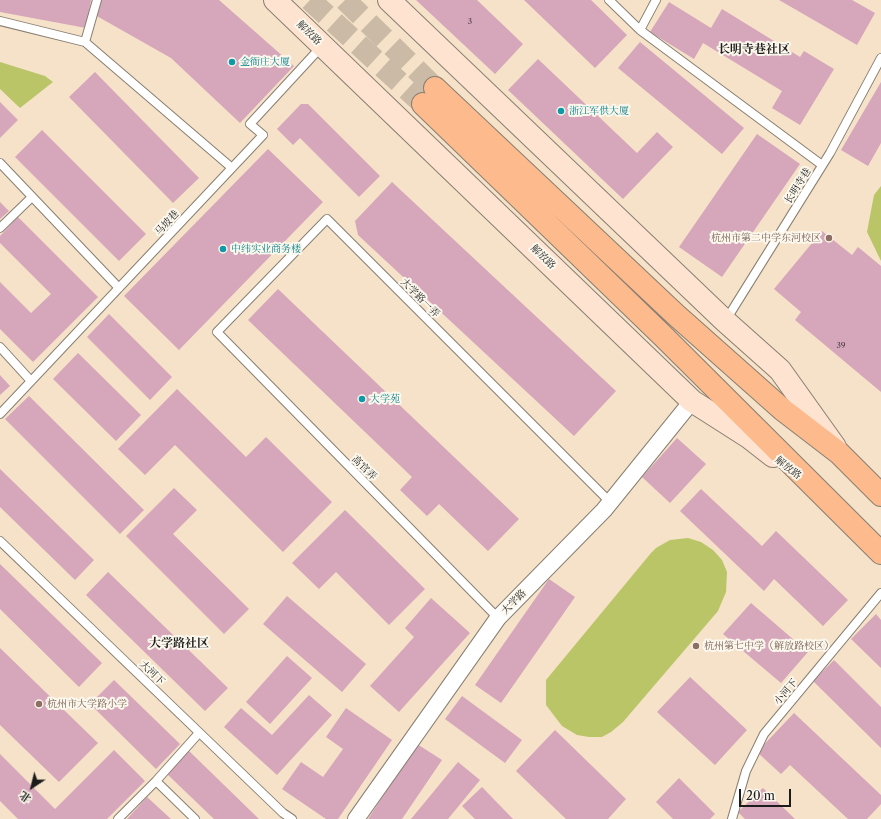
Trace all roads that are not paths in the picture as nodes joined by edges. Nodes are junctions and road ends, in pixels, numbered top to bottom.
1 (97, 0) edge
2 (275, 0) edge
3 (389, 0) edge
4 (609, 0) edge
5 (656, 0) edge
6 (0, 21) edge
7 (640, 30) junction
8 (85, 42) junction
9 (323, 45) junction
10 (881, 58) edge
11 (0, 164) edge
12 (822, 165) junction
13 (232, 168) junction
14 (32, 197) junction
15 (0, 228) edge
16 (119, 288) junction
17 (725, 321) junction
18 (217, 332) joint
19 (0, 347) edge
20 (31, 381) junction
21 (692, 400) junction
22 (0, 414) edge
23 (839, 453) junction
24 (881, 495) edge
25 (825, 497) junction
26 (610, 502) junction
27 (0, 541) edge
28 (881, 553) edge
29 (881, 593) edge
30 (498, 618) junction
31 (200, 732) junction
32 (156, 781) junction
33 (280, 816) edge
34 (118, 819) edge
35 (195, 819) edge
36 (292, 819) edge
37 (356, 819) edge
38 (732, 819) edge

1 - 8 lane
2 - 9 main road, 解放路
3 - 17 main road, 解放路
4 - 7 lane
5 - 7 lane
6 - 8 lane
7 - 12 lane
8 - 13 lane
9 - 13 lane, 马坡巷
9 - 21 main road, 解放路
10 - 12 lane, 长明寺巷
11 - 14 lane
12 - 17 lane, 长明寺巷
13 - 16 lane, 马坡巷
14 - 15 lane
14 - 16 lane
16 - 20 lane, 马坡巷
17 - 23 main road, 解放路
18 - 26 lane, 大学路一弄
18 - 30 lane, 高官弄
19 - 20 lane
20 - 22 lane, 马坡巷
21 - 25 main road, 解放路
21 - 26 street, 大学路
23 - 24 main road, 解放路
23 - 25 main road, 解放路
25 - 28 main road, 解放路
26 - 30 street, 大学路
27 - 31 lane, 大河下
29 - 38 lane, 小河下
30 - 37 street, 大学路
31 - 32 lane
31 - 33 lane, 大河下
32 - 34 lane
32 - 35 lane
33 - 36 lane, 大河下

